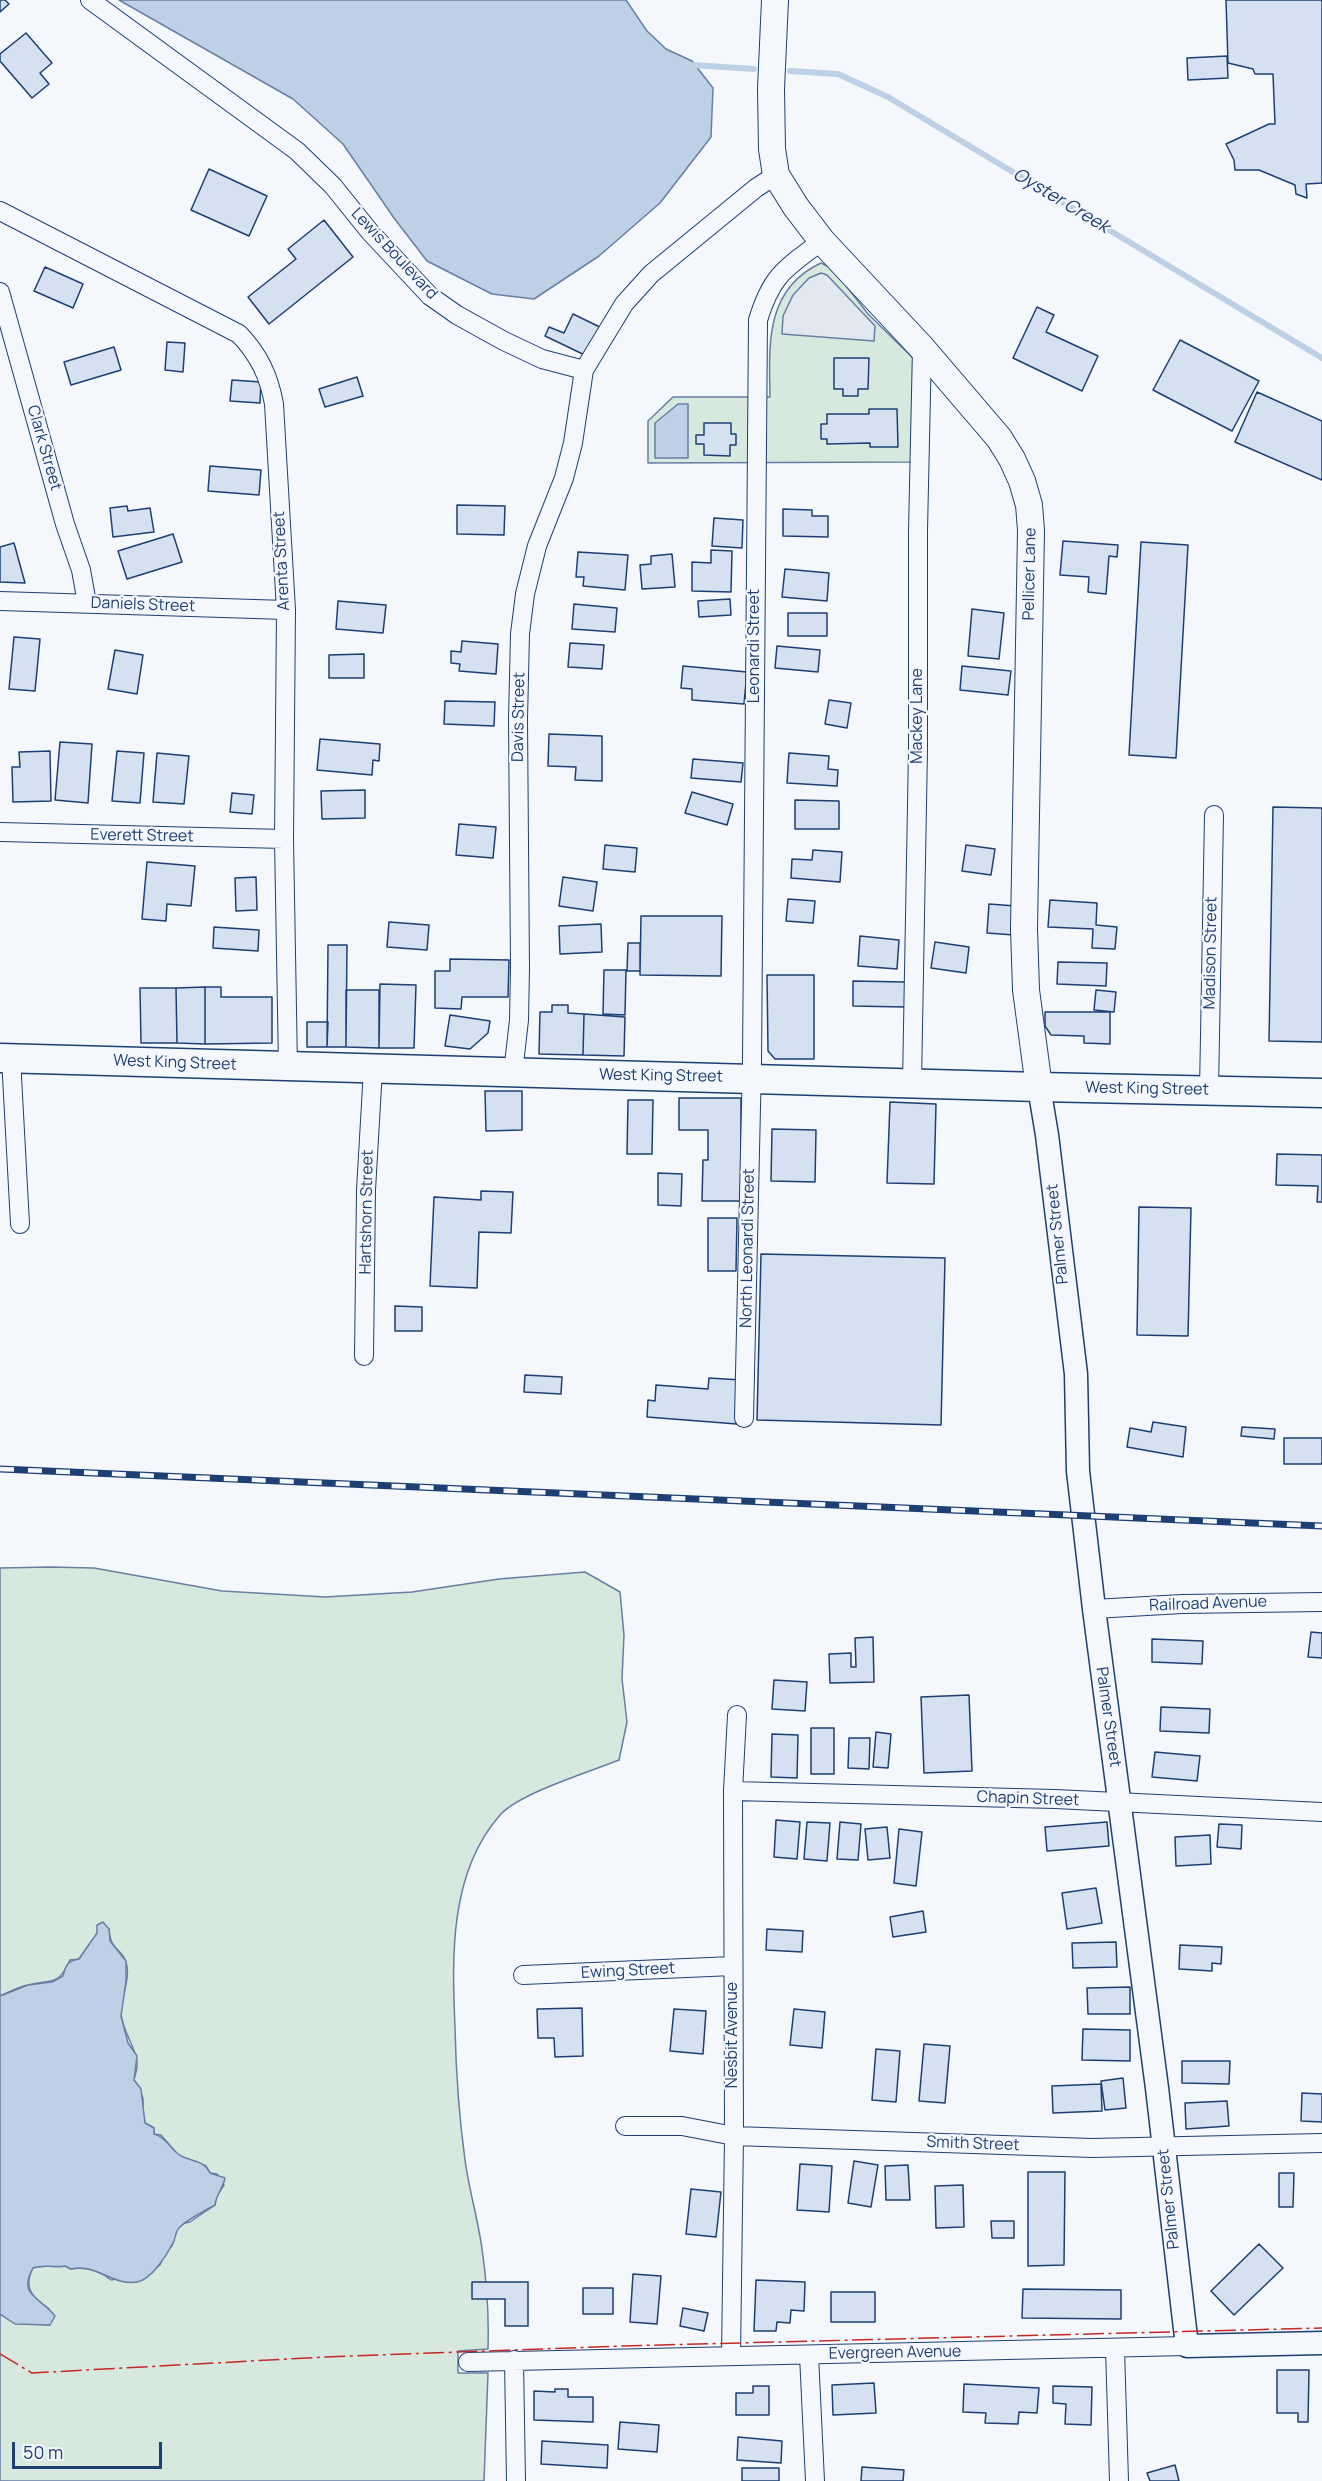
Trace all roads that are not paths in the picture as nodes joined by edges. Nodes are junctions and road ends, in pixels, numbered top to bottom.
1 (90, 0) edge
2 (775, 0) edge
3 (776, 175) junction
4 (0, 211) edge
5 (822, 241) junction
6 (0, 292) edge
7 (922, 348) junction
8 (584, 370) junction
9 (0, 601) edge
10 (87, 603) junction
11 (286, 610) junction
12 (1214, 816) dead end
13 (0, 832) edge
14 (284, 839) junction
15 (5, 1058) edge
16 (288, 1066) junction
17 (373, 1069) junction
18 (513, 1073) junction
19 (752, 1078) junction
20 (912, 1083) junction
21 (1039, 1087) junction
22 (1209, 1090) junction
23 (1322, 1093) edge
24 (20, 1224) dead end
25 (364, 1356) dead end
26 (744, 1418) dead end
27 (1322, 1602) edge
28 (1094, 1609) junction
29 (736, 1715) dead end
30 (733, 1791) junction
31 (1120, 1802) junction
32 (1322, 1812) edge
33 (733, 1966) junction
34 (523, 1975) dead end
35 (625, 2126) dead end
36 (734, 2136) junction
37 (1322, 2143) edge
38 (1163, 2147) junction
39 (1322, 2343) edge
40 (1187, 2346) junction
41 (1115, 2348) junction
42 (809, 2355) junction
43 (731, 2356) junction
44 (514, 2360) junction
45 (468, 2362) dead end
46 (516, 2481) edge
47 (815, 2481) edge
48 (1119, 2481) edge

1 - 8 street, Lewis Boulevard
2 - 3 main road, Pellicer Lane
3 - 5 main road, Pellicer Lane
3 - 8 street
4 - 11 street, Arenta Street
5 - 7 main road, Pellicer Lane
5 - 19 street, Leonardi Street
6 - 10 street, Clark Street
7 - 20 street, Mackey Lane
7 - 21 main road, Pellicer Lane
8 - 18 street, Davis Street
9 - 10 street, Daniels Street
10 - 11 street, Daniels Street
11 - 14 street, Arenta Street
12 - 22 street, Madison Street
13 - 14 street, Everett Street
14 - 16 street, Arenta Street
15 - 16 main road, West King Street
15 - 24 street
16 - 17 main road, West King Street
17 - 18 main road, West King Street
17 - 25 street, Hartshorn Street
18 - 19 main road, West King Street
19 - 20 main road, West King Street
19 - 26 street, North Leonardi Street
20 - 21 main road, West King Street
21 - 22 main road, West King Street
21 - 28 street, Palmer Street
22 - 23 main road, West King Street
27 - 28 street, Railroad Avenue
28 - 31 street, Palmer Street
29 - 30 street, Nesbit Avenue
30 - 31 street, Chapin Street
30 - 33 street, Nesbit Avenue
31 - 32 street, Chapin Street
31 - 38 street, Palmer Street
33 - 34 street, Ewing Street
33 - 36 street, Nesbit Avenue
35 - 36 street, Smith Street
36 - 38 street, Smith Street
36 - 43 street, Nesbit Avenue
37 - 38 street, Smith Street
38 - 40 street, Palmer Street
39 - 40 street, Evergreen Avenue
40 - 41 street, Evergreen Avenue
41 - 42 street, Evergreen Avenue
41 - 48 street
42 - 43 street, Evergreen Avenue
42 - 47 street
43 - 44 street, Evergreen Avenue
44 - 45 street, Evergreen Avenue
44 - 46 street

